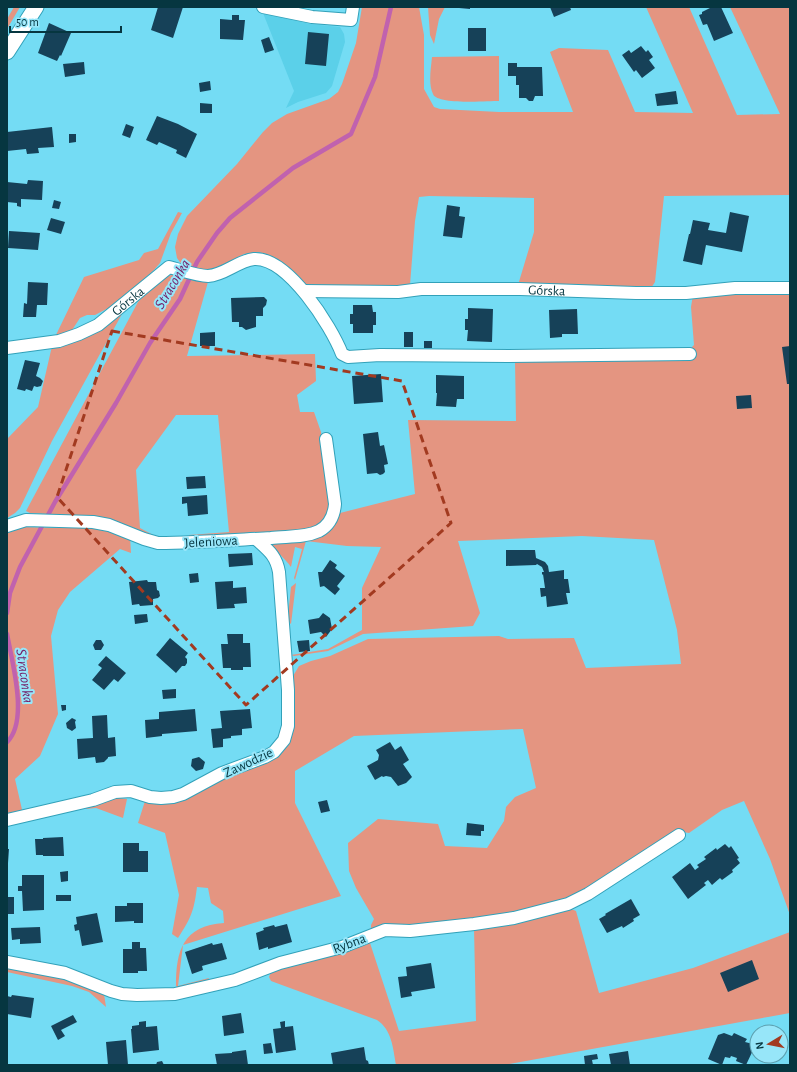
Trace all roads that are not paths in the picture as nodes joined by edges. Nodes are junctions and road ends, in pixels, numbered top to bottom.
1 (36, 7) edge
2 (263, 7) edge
3 (353, 7) edge
4 (7, 52) edge
5 (790, 288) edge
6 (304, 291) junction
7 (7, 348) edge
8 (690, 354) dead end
9 (326, 439) dead end
10 (7, 526) edge
11 (256, 539) junction
12 (7, 820) edge
13 (679, 835) dead end
14 (7, 962) edge

1 - 4 street
2 - 3 street
5 - 6 street, Górska
6 - 7 street, Górska
6 - 8 street, Górska
9 - 11 street, Jeleniowa
10 - 11 street, Jeleniowa
11 - 12 street, Zawodzie
13 - 14 street, Rybna

